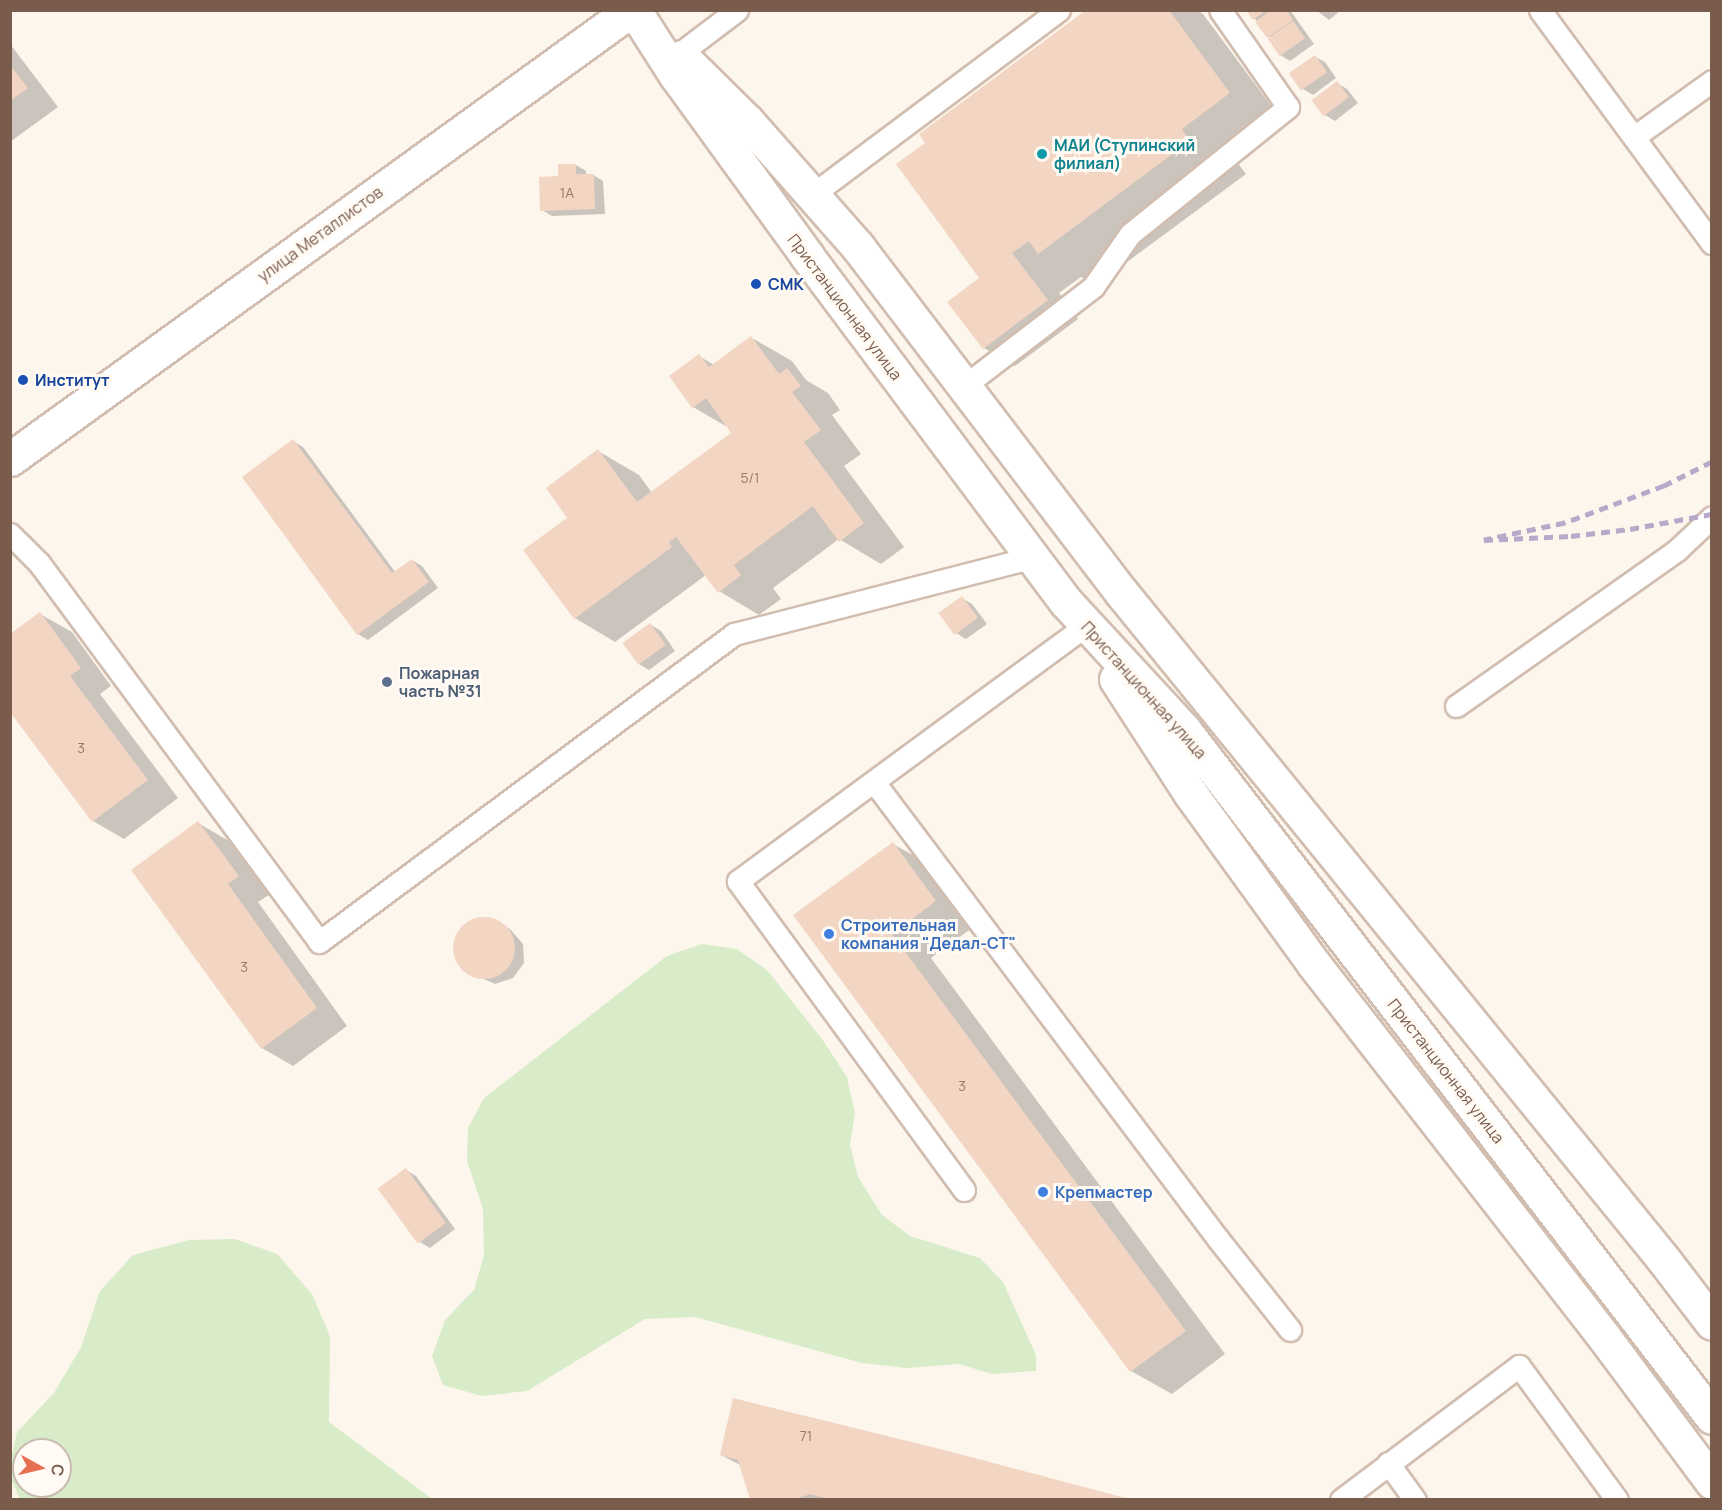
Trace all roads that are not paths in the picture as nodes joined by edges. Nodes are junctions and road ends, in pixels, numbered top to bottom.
1 (633, 10) edge
2 (737, 10) edge
3 (1059, 10) edge
4 (1221, 10) edge
5 (1540, 10) edge
6 (679, 54) junction
7 (1712, 81) edge
8 (1634, 137) junction
9 (813, 194) junction
10 (1712, 243) edge
11 (964, 386) junction
12 (10, 459) edge
13 (1712, 517) edge
14 (10, 534) edge
15 (1033, 558) junction
16 (1075, 615) junction
17 (1456, 706) dead end
18 (873, 782) junction
19 (964, 1190) dead end
20 (1712, 1323) edge
21 (1290, 1330) dead end
22 (1712, 1417) edge
23 (1388, 1463) junction
24 (1712, 1482) edge
25 (1341, 1500) edge
26 (1415, 1500) edge
27 (1617, 1500) edge

1 - 6 main road
1 - 12 main road, улица Металлистов
1 - 15 main road, Пристанционная улица
2 - 6 lane
3 - 9 lane
4 - 11 lane
5 - 8 lane
6 - 9 main road
7 - 8 lane
8 - 10 lane
9 - 11 main road
11 - 20 main road
13 - 17 lane
14 - 15 lane
15 - 16 main road, Пристанционная улица
16 - 18 lane
16 - 22 main road, Пристанционная улица
16 - 24 main road
18 - 19 lane
18 - 21 lane
23 - 25 lane
23 - 26 lane
23 - 27 lane

